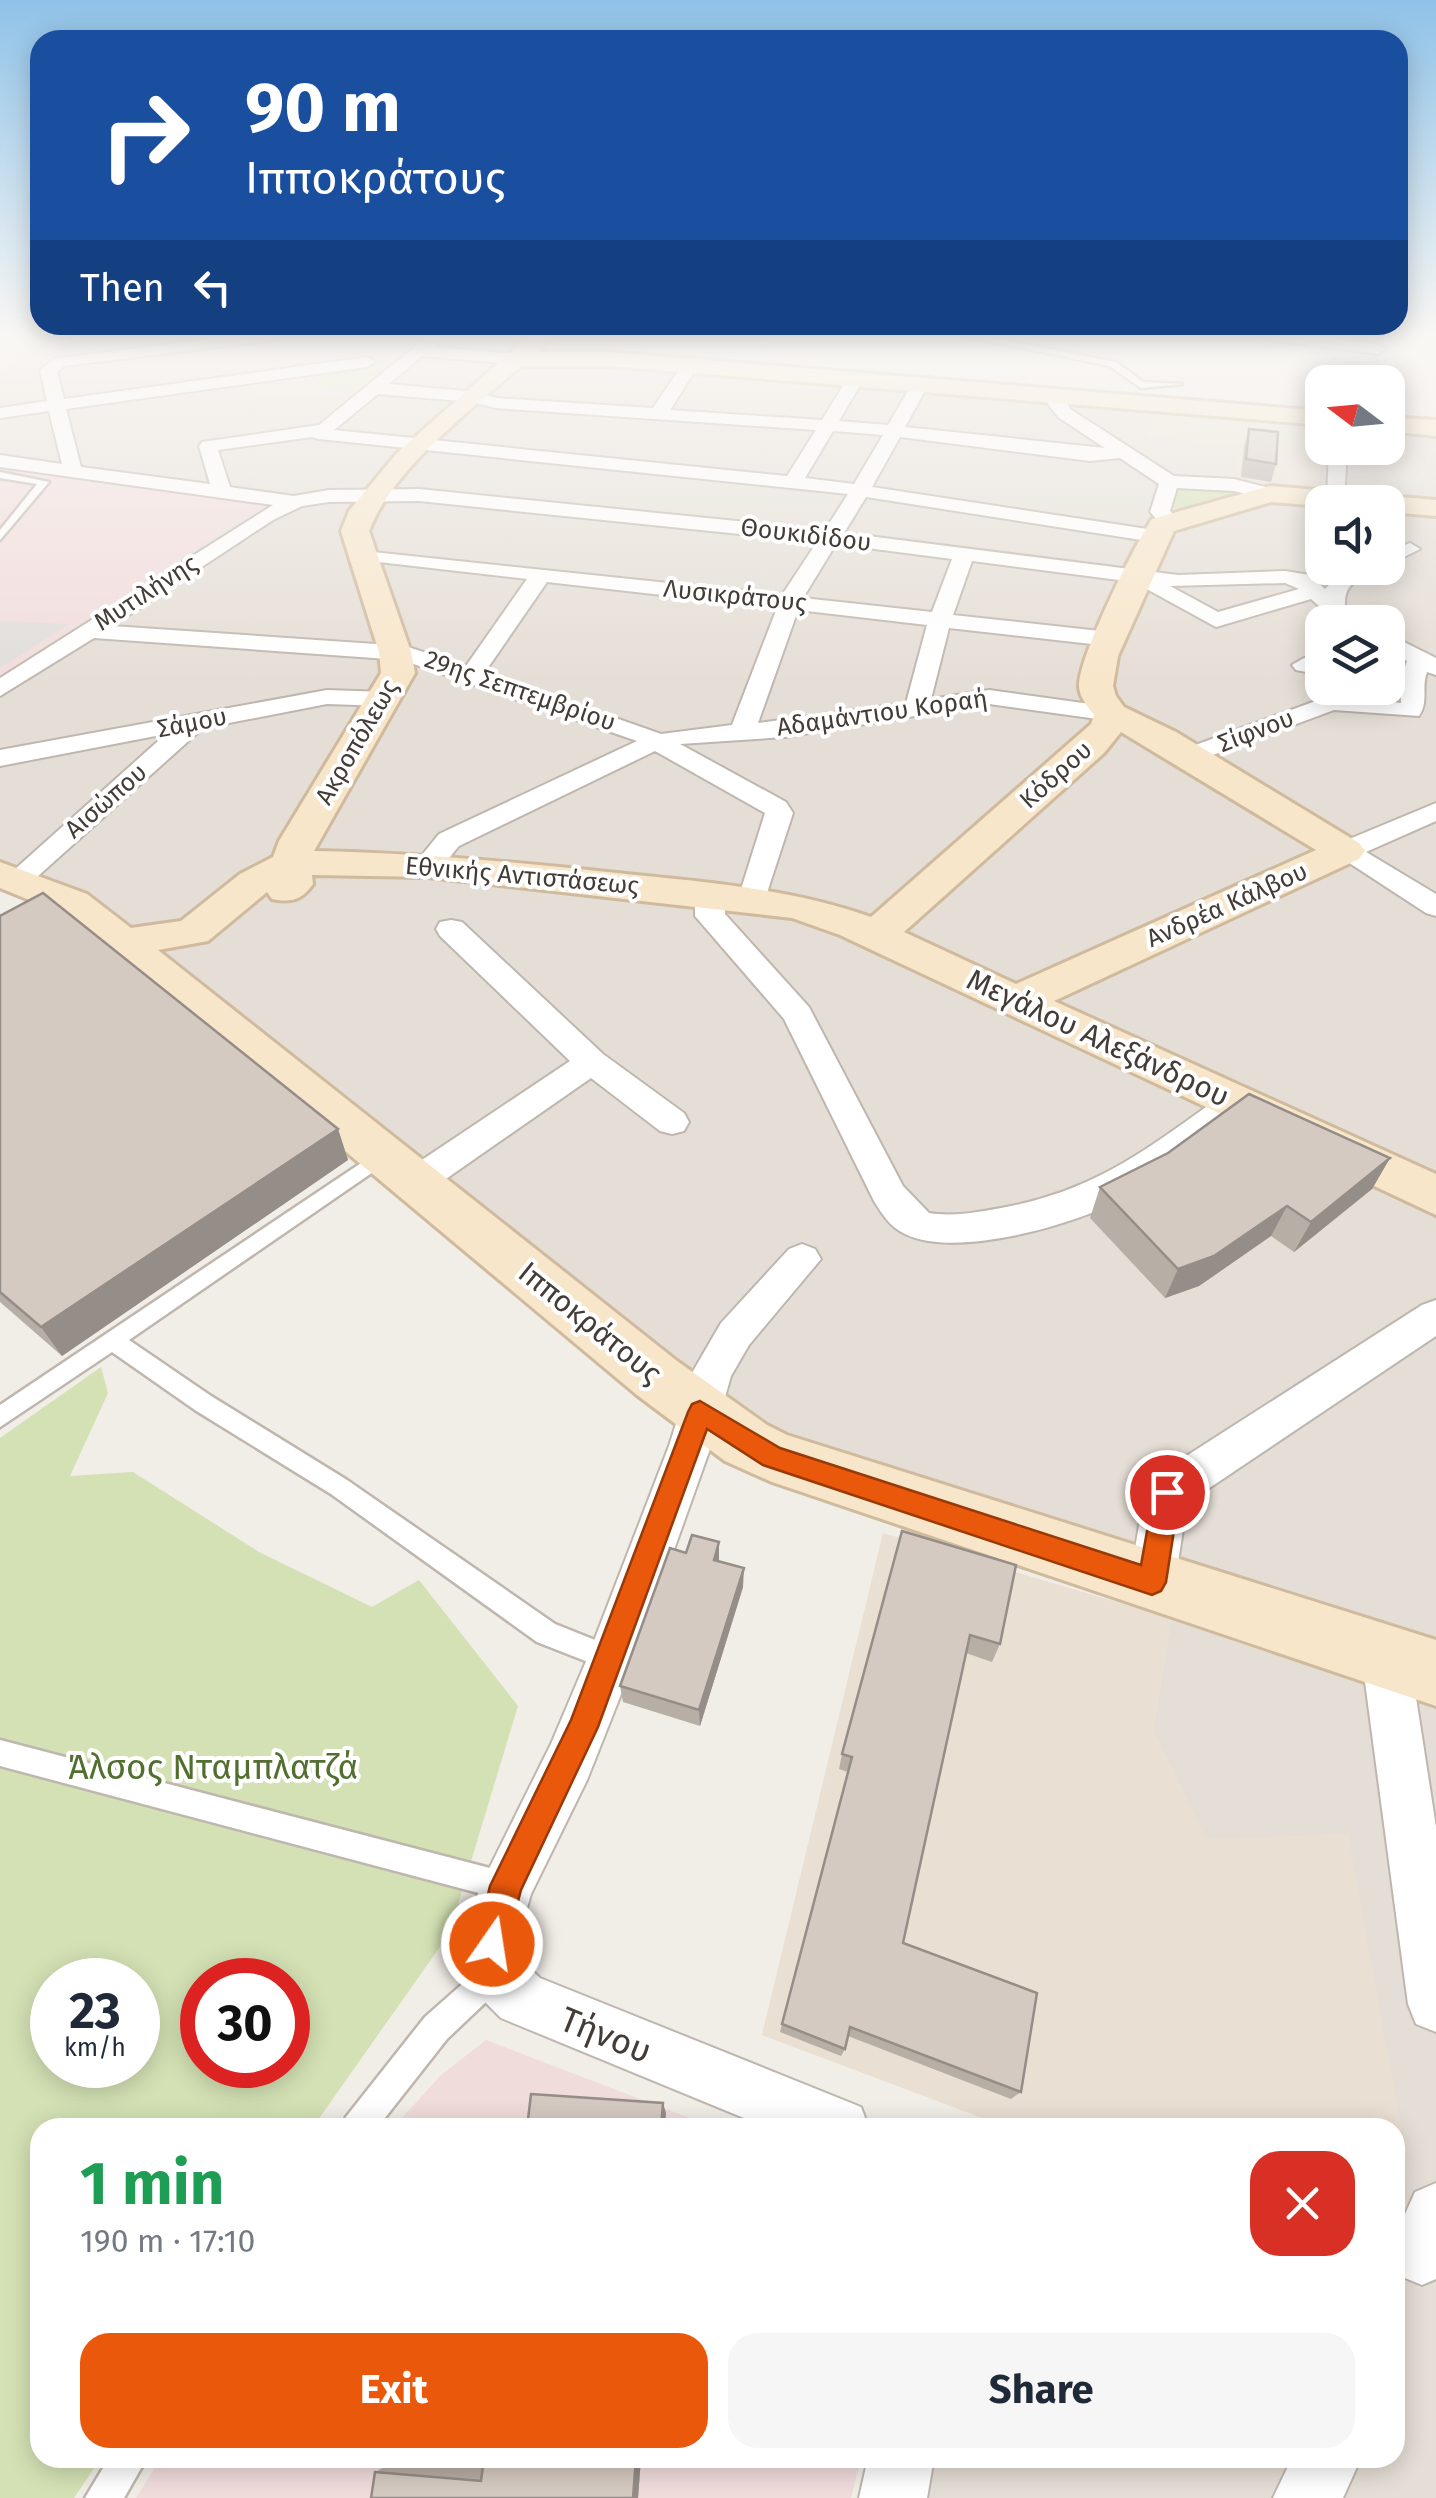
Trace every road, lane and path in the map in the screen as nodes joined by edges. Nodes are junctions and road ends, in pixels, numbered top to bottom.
1 (13, 452) edge
2 (27, 452) edge
3 (68, 452) edge
4 (210, 452) edge
5 (430, 452) edge
6 (432, 452) edge
7 (473, 452) edge
8 (811, 452) edge
9 (883, 452) edge
10 (1061, 452) edge
11 (1123, 452) joint
12 (72, 470) junction
13 (793, 482) junction
14 (1169, 482) junction
15 (222, 491) junction
16 (860, 491) junction
17 (373, 493) junction
18 (400, 494) junction
19 (1257, 496) junction
20 (1305, 498) edge
21 (295, 502) junction
22 (1405, 505) edge
23 (1436, 508) edge
24 (1161, 529) junction
25 (0, 537) edge
26 (829, 537) junction
27 (359, 547) junction
28 (964, 554) junction
29 (541, 574) junction
30 (1137, 576) junction
31 (1313, 592) junction
32 (790, 602) junction
33 (1330, 605) edge
34 (940, 619) junction
35 (89, 631) junction
36 (1108, 639) junction
37 (395, 652) junction
38 (1418, 673) edge
39 (471, 675) junction
40 (0, 689) edge
41 (385, 699) junction
42 (1309, 705) edge
43 (1380, 705) edge
44 (917, 707) junction
45 (1112, 714) junction
46 (194, 723) junction
47 (742, 730) junction
48 (658, 741) junction
49 (1188, 756) junction
50 (0, 758) edge
51 (1436, 811) edge
52 (1344, 851) junction
53 (291, 863) junction
54 (428, 865) junction
55 (9, 876) edge
56 (732, 896) junction
57 (1436, 907) edge
58 (450, 930) dead end
59 (876, 935) junction
60 (121, 943) junction
61 (164, 977) junction
62 (1018, 1000) junction
63 (591, 1062) junction
64 (1235, 1103) junction
65 (672, 1122) dead end
66 (401, 1168) junction
67 (1436, 1196) edge
68 (802, 1259) dead end
69 (1436, 1316) edge
70 (113, 1341) junction
71 (700, 1412) junction
72 (0, 1417) edge
73 (1152, 1582) junction
74 (611, 1660) junction
75 (1411, 1666) edge
76 (0, 1752) edge
77 (506, 1886) junction
78 (497, 1972) junction
79 (1436, 2004) edge
80 (365, 2118) edge
81 (815, 2118) edge
82 (122, 2468) edge
83 (900, 2468) edge
84 (1323, 2468) edge
85 (102, 2498) edge
86 (893, 2498) edge
87 (1307, 2498) edge

1 - 25 lane
2 - 12 street
3 - 12 street
4 - 15 street
5 - 17 street
6 - 18 street
7 - 13 street
8 - 13 street
9 - 16 street
10 - 11 street
11 - 14 street
12 - 15 street
13 - 16 street
14 - 19 street
14 - 24 street, Κόδρου
15 - 21 street
16 - 24 street
16 - 26 street
17 - 18 street, Θουκιδίδου
17 - 21 street, Θουκιδίδου
17 - 27 street
18 - 26 street, Θουκιδίδου
18 - 27 street
19 - 20 street
19 - 24 street
21 - 35 street, Μυτιλήνης
22 - 23 street
24 - 30 street, Κόδρου
26 - 28 street, Θουκιδίδου
26 - 32 street
27 - 29 street, Λυσικράτους
27 - 37 street, Ακροπόλεως
28 - 30 street, Θουκιδίδου
28 - 34 street
29 - 32 street, Λυσικράτους
29 - 39 street
30 - 31 street, Θουκιδίδου
30 - 31 street
30 - 36 street, Κόδρου
31 - 33 street, Θουκιδίδου
32 - 34 street, Λυσικράτους
32 - 47 street
34 - 36 street, Λυσικράτους
34 - 44 street
35 - 37 street, 29ης Σεπτεμβρίου
35 - 40 street, Μυτιλήνης
36 - 45 street, Κόδρου
37 - 39 street, 29ης Σεπτεμβρίου
37 - 41 street, Ακροπόλεως
38 - 43 street, Σίφνου
39 - 48 street, 29ης Σεπτεμβρίου
41 - 46 street, Σάμου
41 - 53 street, Ακροπόλεως
42 - 49 street, Σίφνου
44 - 45 street, Αδαμάντιου Κοραή
44 - 47 street, Αδαμάντιου Κοραή
45 - 49 street, Αδαμάντιου Κοραή
45 - 59 street, Κόδρου
46 - 50 street, Σάμου
46 - 55 street, Αισώπου
47 - 48 street, Αδαμάντιου Κοραή
48 - 54 street, Αδαμάντιου Κοραή
48 - 56 street, 29ης Σεπτεμβρίου
49 - 52 street, Αδαμάντιου Κοραή
51 - 52 street, Ανδρέα Κάλβου
52 - 57 street, Αδαμάντιου Κοραή
52 - 62 street, Ανδρέα Κάλβου
53 - 54 street, Εθνικής Αντιστάσεως
53 - 60 street
53 - 61 street, Ακροπόλεως
54 - 56 street, Εθνικής Αντιστάσεως
55 - 60 street, Ιπποκράτους
56 - 59 street, Μεγάλου Αλεξάνδρου
56 - 64 street
58 - 63 street
59 - 62 street, Μεγάλου Αλεξάνδρου
60 - 61 street, Ιπποκράτους
61 - 66 street, Ιπποκράτους
62 - 64 street, Μεγάλου Αλεξάνδρου
63 - 65 street
63 - 66 street
64 - 67 street, Μεγάλου Αλεξάνδρου
66 - 70 lane
66 - 71 street, Ιπποκράτους
68 - 71 street
69 - 73 street
70 - 72 lane
70 - 74 lane
71 - 73 street, Ιπποκράτους
71 - 74 street
73 - 75 street, Ιπποκράτους
74 - 77 street
75 - 79 street
76 - 77 lane
77 - 78 street
78 - 80 lane
78 - 81 street, Τήνου
82 - 85 lane
83 - 86 street
84 - 87 street

